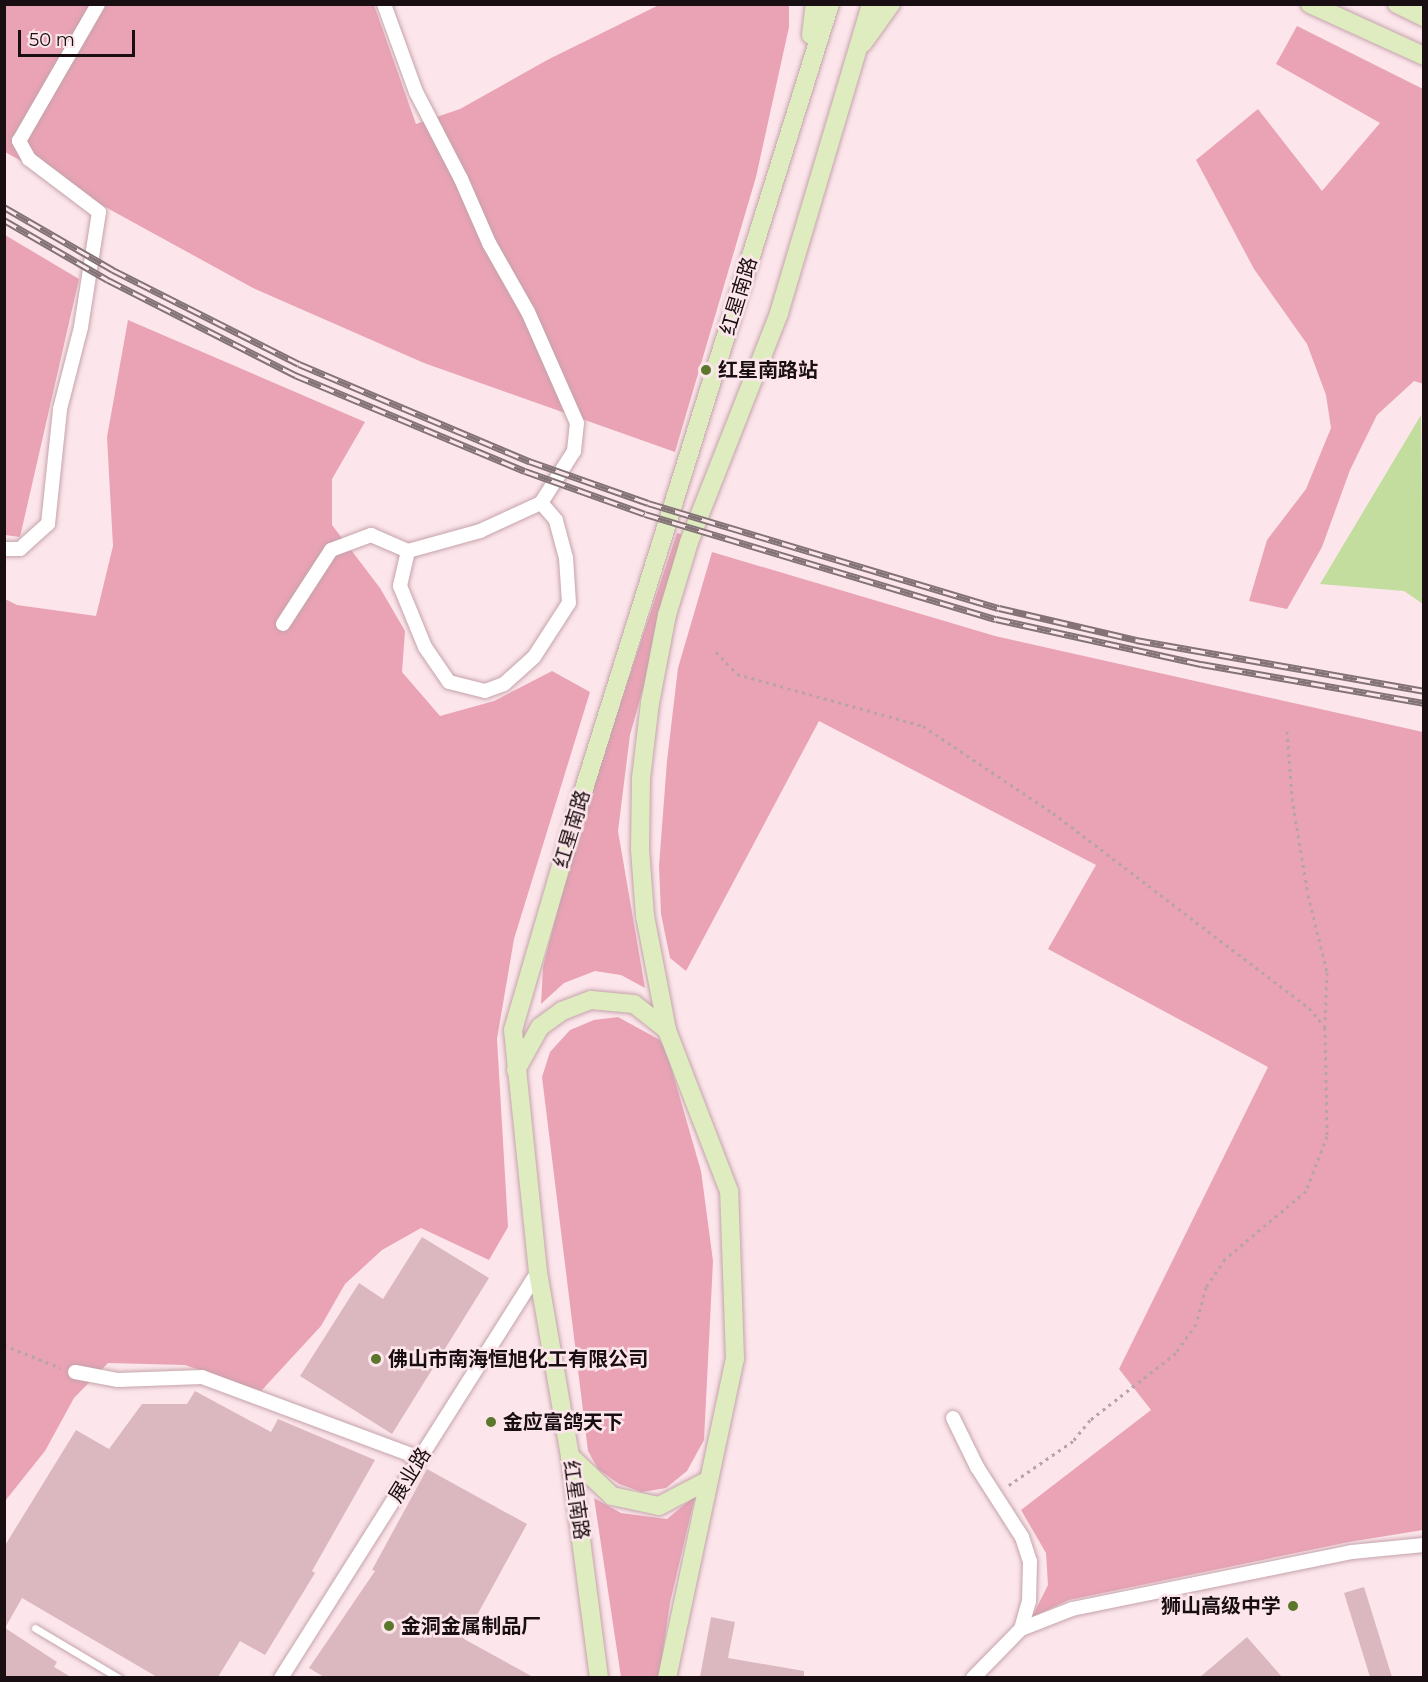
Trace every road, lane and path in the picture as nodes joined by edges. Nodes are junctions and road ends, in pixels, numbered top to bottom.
1 (98, 4) edge
2 (384, 4) edge
3 (815, 4) edge
4 (830, 4) edge
5 (871, 4) edge
6 (891, 4) edge
7 (1310, 4) edge
8 (1397, 4) edge
9 (1424, 17) edge
10 (1424, 56) edge
11 (854, 57) junction
12 (804, 87) junction
13 (541, 503) junction
14 (4, 549) edge
15 (408, 550) junction
16 (283, 624) dead end
17 (716, 652) dead end
18 (1287, 731) dead end
19 (1325, 1027) junction
20 (667, 1030) junction
21 (515, 1071) junction
22 (538, 1272) junction
23 (4, 1345) edge
24 (75, 1372) joint
25 (953, 1418) dead end
26 (570, 1456) junction
27 (420, 1458) junction
28 (707, 1481) junction
29 (995, 1495) junction
30 (1424, 1545) edge
31 (34, 1628) dead end
32 (1021, 1629) junction
33 (119, 1677) edge
34 (282, 1677) edge
35 (599, 1677) edge
36 (667, 1677) edge
37 (973, 1677) edge

1 - 14 street
2 - 13 street
3 - 12 main road
4 - 12 main road, 红星南路
5 - 11 main road, 红星南路
6 - 11 main road
7 - 10 main road
8 - 9 main road
11 - 20 main road, 红星南路
12 - 21 main road, 红星南路
13 - 15 street
13 - 15 street
15 - 16 street
17 - 19 path
18 - 19 path
19 - 29 path
20 - 21 main road
20 - 28 main road, 红星南路
21 - 22 main road, 红星南路
22 - 26 main road, 红星南路
22 - 27 street, 展业路
23 - 24 path
24 - 27 street
25 - 29 street
26 - 28 main road
26 - 35 main road, 红星南路
27 - 34 street, 展业路
28 - 36 main road, 红星南路
29 - 32 street
30 - 32 street
31 - 33 lane
32 - 37 street

